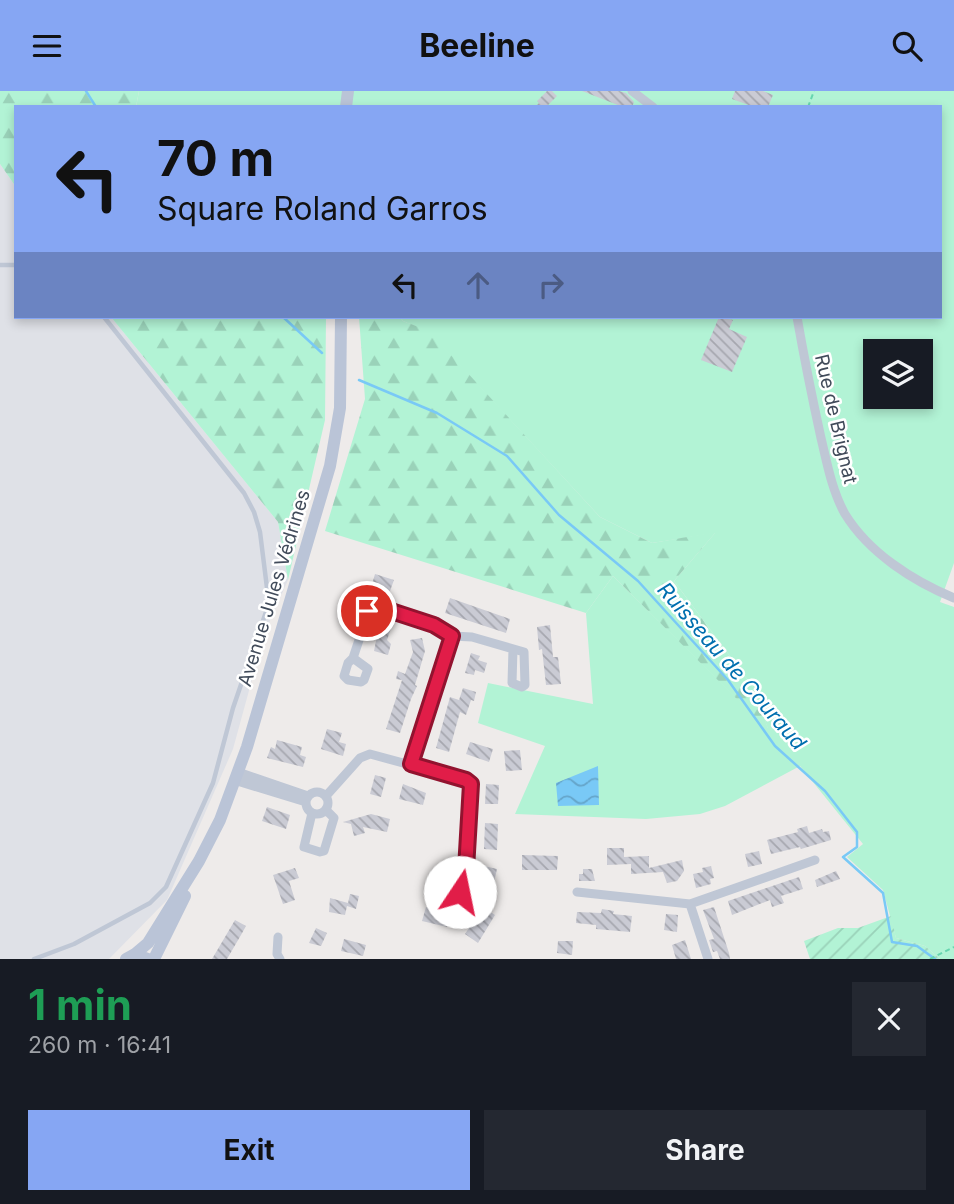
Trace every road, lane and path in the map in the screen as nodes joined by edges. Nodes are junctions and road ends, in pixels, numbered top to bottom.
1 (632, 91) edge
2 (650, 105) edge
3 (106, 319) edge
4 (341, 319) edge
5 (797, 319) edge
6 (954, 598) edge
7 (452, 636) junction
8 (513, 649) dead end
9 (353, 658) dead end
10 (411, 764) junction
11 (236, 776) junction
12 (326, 796) junction
13 (307, 799) junction
14 (326, 810) junction
15 (312, 813) junction
16 (466, 859) dead end
17 (815, 860) dead end
18 (199, 861) junction
19 (577, 892) dead end
20 (690, 904) junction
21 (278, 937) dead end
22 (954, 947) edge
23 (130, 957) edge
24 (34, 959) edge
25 (148, 959) edge
26 (154, 959) edge
27 (280, 959) edge
28 (708, 959) edge
29 (931, 959) edge

1 - 2 street
3 - 24 lane
4 - 11 main road, Avenue Jules Védrines
5 - 6 street, Rue de Brignat
7 - 8 street
7 - 9 street
7 - 10 street
10 - 12 street
10 - 16 street
11 - 13 street
11 - 18 main road, Avenue Jules Védrines
12 - 13 street
12 - 14 street
13 - 15 street
14 - 15 street
14 - 15 street
17 - 20 street
18 - 23 main road, Avenue Jules Védrines
18 - 26 main road, Avenue Jules Védrines
19 - 20 street
20 - 28 street
21 - 27 street
22 - 29 path
23 - 25 main road

